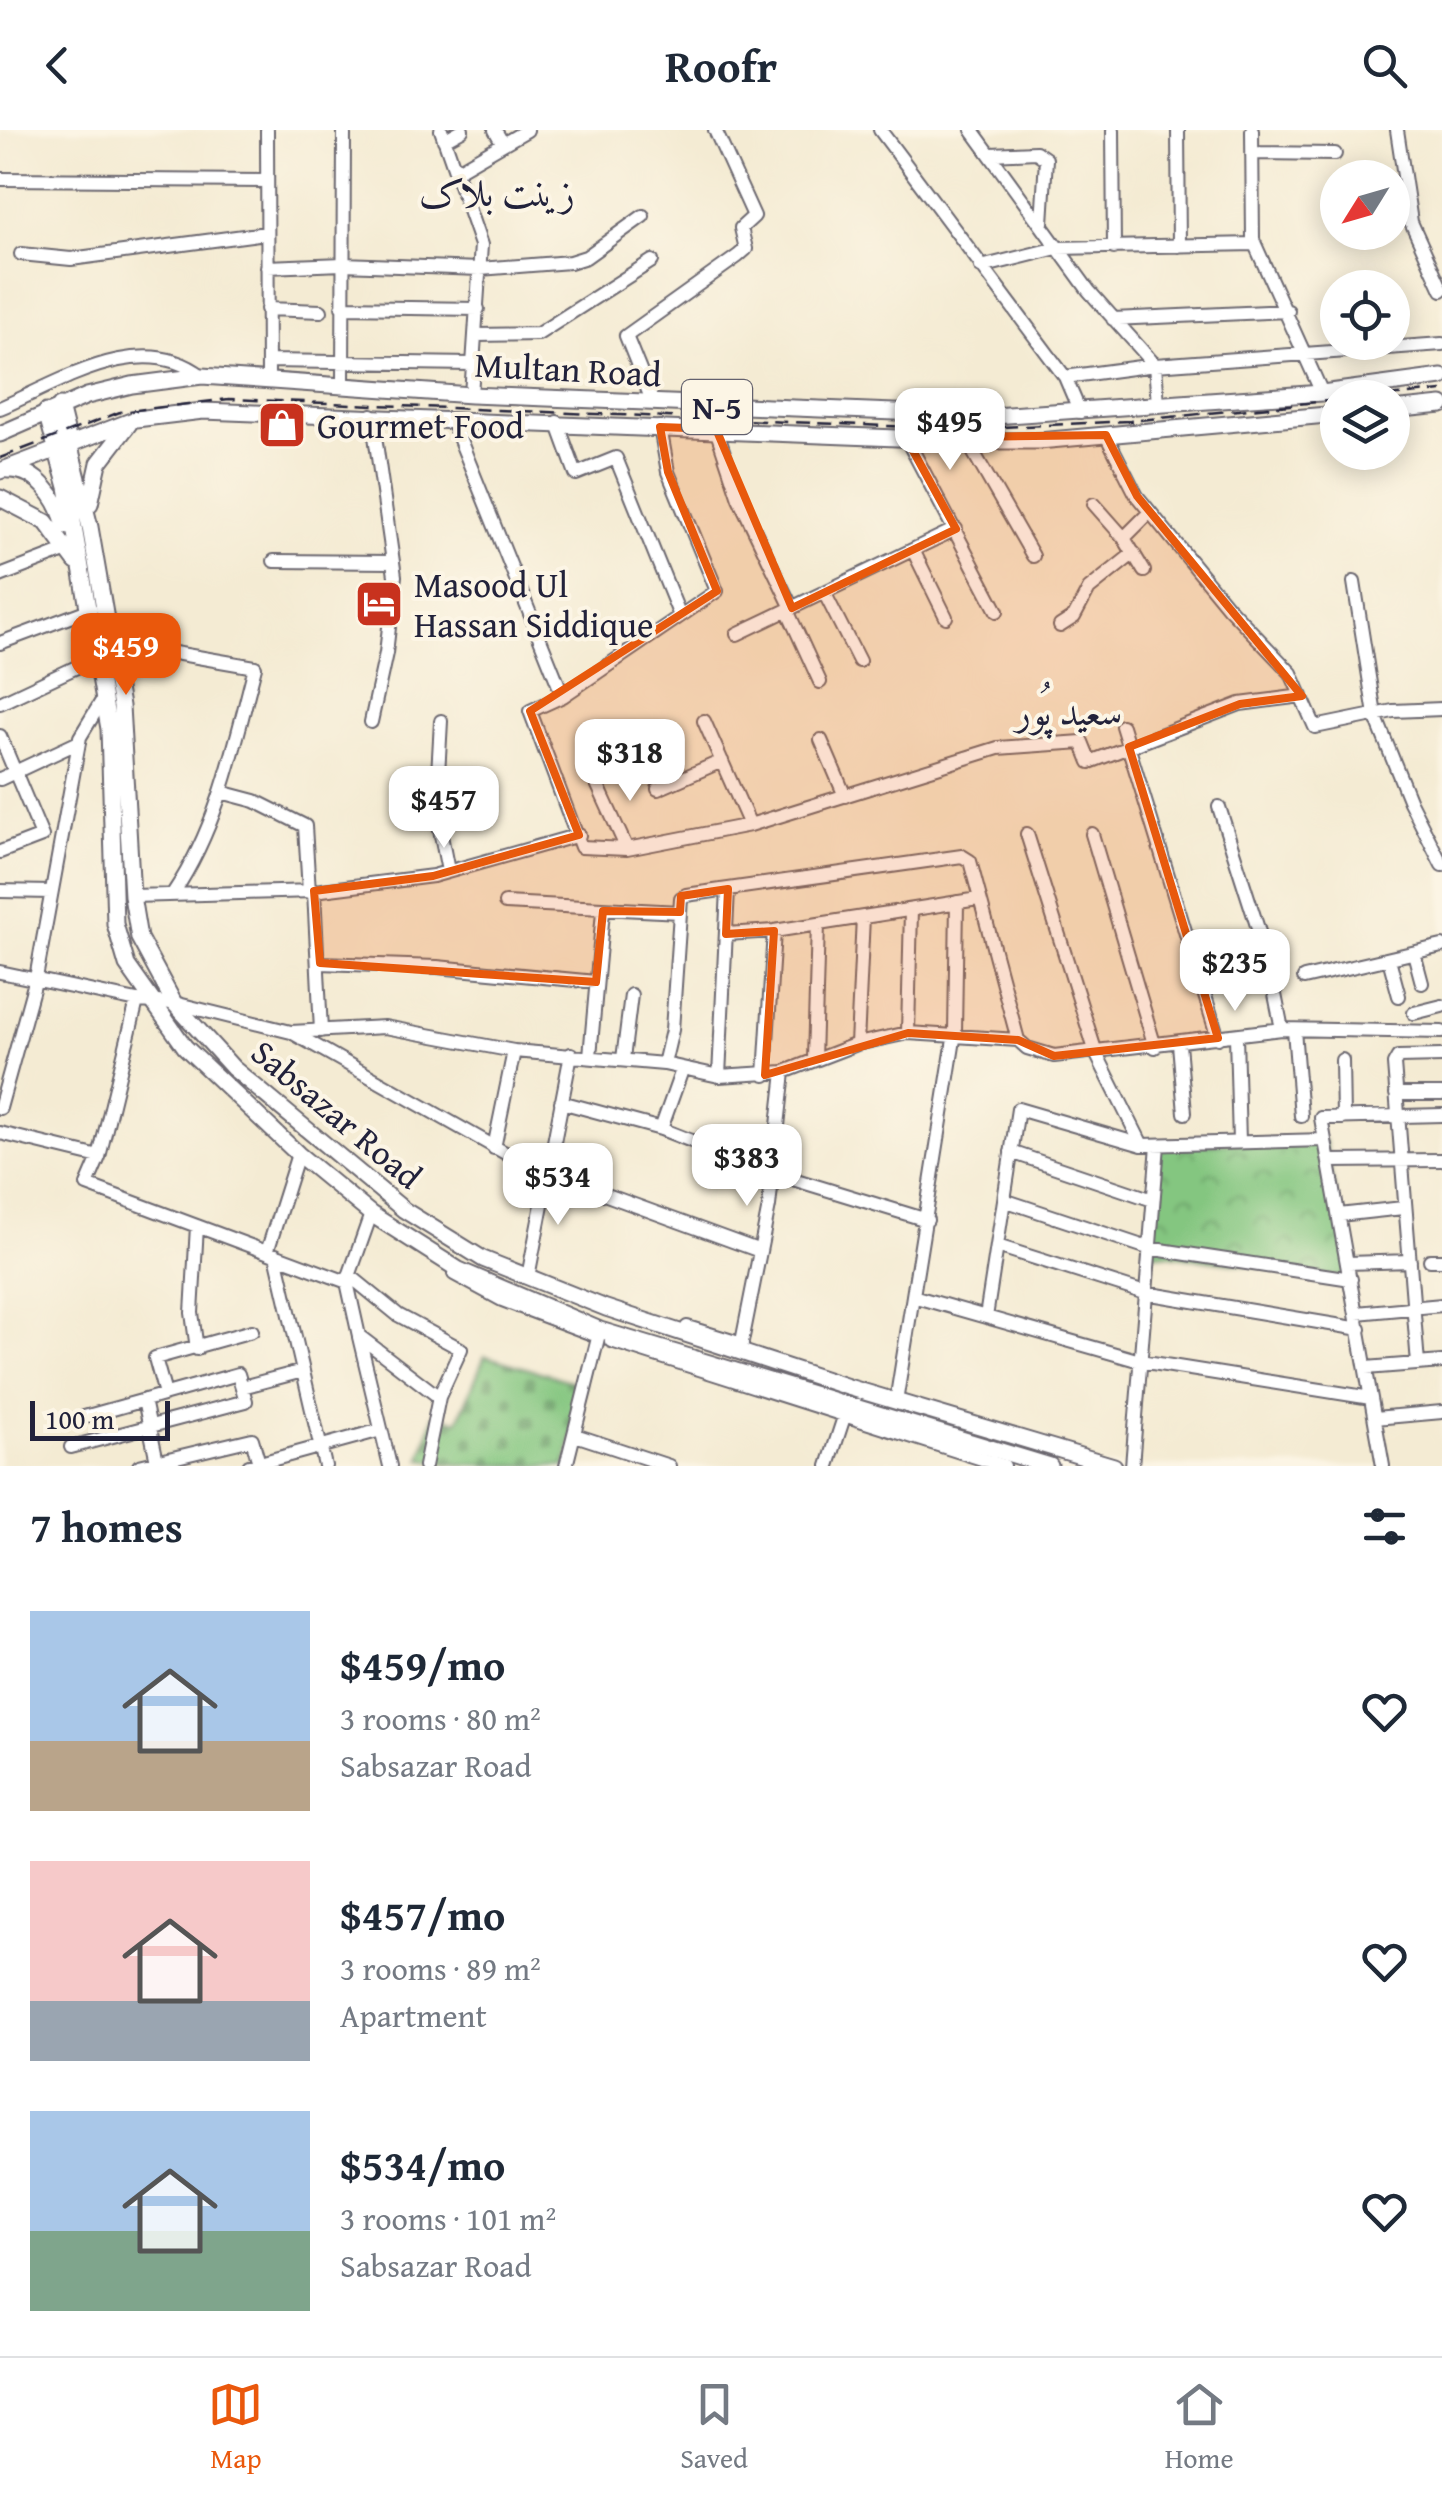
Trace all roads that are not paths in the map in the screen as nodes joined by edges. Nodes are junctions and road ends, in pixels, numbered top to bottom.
1 (267, 130) edge
2 (344, 130) edge
3 (462, 130) edge
4 (496, 130) edge
5 (527, 130) edge
6 (715, 130) edge
7 (880, 130) edge
8 (972, 130) edge
9 (1113, 130) edge
10 (1178, 130) edge
11 (1252, 130) edge
12 (1397, 130) edge
13 (442, 135) edge
14 (503, 144) junction
15 (1252, 153) junction
16 (991, 154) junction
17 (1335, 154) dead end
18 (456, 171) junction
19 (0, 179) edge
20 (266, 181) junction
21 (643, 216) dead end
22 (1042, 223) junction
23 (266, 233) junction
24 (1256, 244) junction
25 (1179, 246) junction
26 (1057, 248) junction
27 (1114, 248) junction
28 (21, 254) dead end
29 (652, 262) dead end
30 (343, 264) junction
31 (267, 267) junction
32 (981, 267) junction
33 (480, 269) junction
34 (1442, 290) edge
35 (342, 307) junction
36 (478, 308) junction
37 (267, 309) junction
38 (321, 311) dead end
39 (1288, 311) junction
40 (1113, 319) junction
41 (477, 335) junction
42 (1442, 344) edge
43 (1308, 354) junction
44 (268, 361) junction
45 (342, 361) junction
46 (472, 364) junction
47 (1155, 364) junction
48 (202, 376) junction
49 (1064, 377) junction
50 (1442, 377) edge
51 (268, 380) junction
52 (1410, 381) edge
53 (343, 386) junction
54 (1320, 387) edge
55 (1320, 393) edge
56 (471, 395) junction
57 (653, 403) junction
58 (1158, 404) junction
59 (1442, 406) edge
60 (0, 408) edge
61 (53, 409) junction
62 (1410, 409) edge
63 (1080, 412) junction
64 (372, 415) junction
65 (1320, 416) edge
66 (136, 418) junction
67 (452, 420) junction
68 (557, 422) junction
69 (660, 427) junction
70 (716, 430) junction
71 (0, 434) edge
72 (1106, 435) junction
73 (906, 438) junction
74 (967, 441) junction
75 (64, 443) junction
76 (0, 471) edge
77 (0, 498) edge
78 (1094, 504) dead end
79 (1150, 512) junction
80 (90, 527) junction
81 (956, 529) junction
82 (1124, 538) junction
83 (70, 550) junction
84 (912, 550) junction
85 (1134, 552) junction
86 (1033, 556) dead end
87 (274, 561) dead end
88 (392, 562) junction
89 (1144, 571) dead end
90 (83, 574) junction
91 (0, 576) edge
92 (1354, 582) dead end
93 (824, 592) junction
94 (91, 609) junction
95 (789, 609) junction
96 (997, 611) dead end
97 (680, 616) junction
98 (946, 617) dead end
99 (1060, 626) dead end
100 (737, 634) dead end
101 (0, 644) edge
102 (105, 655) junction
103 (859, 660) dead end
104 (820, 682) dead end
105 (563, 696) junction
106 (1302, 696) junction
107 (104, 699) junction
108 (0, 703) edge
109 (1442, 710) edge
110 (1375, 714) junction
111 (704, 720) dead end
112 (441, 721) dead end
113 (371, 722) dead end
114 (116, 726) junction
115 (1122, 726) dead end
116 (0, 736) edge
117 (822, 740) dead end
118 (79, 742) junction
119 (1129, 747) junction
120 (722, 761) junction
121 (15, 772) junction
122 (594, 778) dead end
123 (0, 779) edge
124 (658, 789) dead end
125 (221, 792) junction
126 (845, 796) junction
127 (1219, 807) dead end
128 (750, 825) junction
129 (1027, 834) dead end
130 (1092, 834) dead end
131 (579, 835) junction
132 (1435, 838) edge
133 (627, 849) junction
134 (0, 852) edge
135 (1442, 865) edge
136 (448, 872) junction
137 (728, 889) junction
138 (0, 890) edge
139 (51, 892) junction
140 (174, 892) junction
141 (312, 892) junction
142 (132, 896) junction
143 (978, 899) junction
144 (956, 902) junction
145 (505, 904) dead end
146 (602, 910) junction
147 (911, 910) junction
148 (680, 912) junction
149 (863, 917) junction
150 (818, 924) junction
151 (774, 931) junction
152 (726, 934) junction
153 (1442, 946) edge
154 (1414, 953) junction
155 (1388, 959) junction
156 (320, 963) junction
157 (0, 972) edge
158 (36, 978) junction
159 (1304, 978) dead end
160 (596, 982) junction
161 (1422, 983) dead end
162 (631, 995) dead end
163 (1399, 996) dead end
164 (143, 1001) junction
165 (174, 1003) junction
166 (1442, 1006) edge
167 (1414, 1013) dead end
168 (1288, 1029) junction
169 (321, 1031) junction
170 (291, 1032) junction
171 (1442, 1032) edge
172 (908, 1033) junction
173 (955, 1033) junction
174 (1236, 1036) junction
175 (1218, 1038) junction
176 (1018, 1040) junction
177 (858, 1044) junction
178 (1179, 1044) junction
179 (1155, 1047) junction
180 (514, 1052) junction
181 (571, 1054) junction
182 (1096, 1054) junction
183 (590, 1056) junction
184 (1442, 1056) edge
185 (622, 1059) junction
186 (814, 1060) junction
187 (1342, 1060) dead end
188 (664, 1064) junction
189 (682, 1070) junction
190 (784, 1072) junction
191 (765, 1074) junction
192 (718, 1076) junction
193 (1396, 1094) junction
194 (1442, 1094) edge
195 (561, 1102) junction
196 (0, 1108) edge
197 (1185, 1114) dead end
198 (1442, 1115) edge
199 (1300, 1116) dead end
200 (1398, 1116) junction
201 (1343, 1118) junction
202 (661, 1129) junction
203 (0, 1132) edge
204 (1325, 1140) junction
205 (1239, 1142) junction
206 (1142, 1144) junction
207 (1158, 1144) junction
208 (494, 1148) junction
209 (1011, 1152) junction
210 (98, 1157) junction
211 (297, 1157) junction
212 (1442, 1160) edge
213 (1329, 1161) junction
214 (1400, 1162) junction
215 (546, 1172) junction
216 (773, 1173) junction
217 (1004, 1200) junction
218 (1153, 1200) junction
219 (1403, 1208) junction
220 (1339, 1215) junction
221 (370, 1217) junction
222 (927, 1220) junction
223 (197, 1226) junction
224 (996, 1246) junction
225 (1148, 1248) junction
226 (760, 1251) junction
227 (272, 1254) junction
228 (1410, 1261) junction
229 (1348, 1263) junction
230 (529, 1273) junction
231 (348, 1279) junction
232 (1350, 1279) junction
233 (1145, 1293) junction
234 (916, 1297) junction
235 (1442, 1305) edge
236 (1414, 1308) junction
237 (1357, 1313) junction
238 (986, 1317) junction
239 (1360, 1330) junction
240 (252, 1331) dead end
241 (599, 1333) junction
242 (359, 1336) junction
243 (197, 1348) junction
244 (741, 1348) junction
245 (766, 1360) junction
246 (1140, 1361) junction
247 (1442, 1362) edge
248 (1418, 1364) junction
249 (1366, 1368) junction
250 (303, 1370) junction
251 (762, 1378) junction
252 (242, 1388) junction
253 (164, 1394) junction
254 (439, 1397) junction
255 (1371, 1398) junction
256 (144, 1400) junction
257 (896, 1402) junction
258 (846, 1412) junction
259 (1442, 1412) edge
260 (1374, 1418) junction
261 (59, 1424) dead end
262 (149, 1425) junction
263 (381, 1430) junction
264 (575, 1435) junction
265 (320, 1445) junction
266 (71, 1447) dead end
267 (157, 1464) edge
268 (254, 1464) edge
269 (140, 1466) edge
270 (326, 1466) edge
271 (390, 1466) edge
272 (425, 1466) edge
273 (566, 1466) edge
274 (669, 1466) edge
275 (828, 1466) edge
276 (1004, 1466) edge
277 (1050, 1466) edge
278 (1114, 1466) edge
279 (1132, 1466) edge
280 (1383, 1466) edge

1 - 20 street
2 - 30 street
3 - 13 street
4 - 14 street
5 - 14 street
6 - 57 street
7 - 32 street
8 - 16 street
9 - 27 street
10 - 25 street
11 - 15 street
12 - 34 street
13 - 18 street
14 - 18 street
15 - 17 street
15 - 24 street
16 - 22 street
16 - 22 street
18 - 33 street
19 - 20 street
20 - 23 street
21 - 33 street
22 - 26 street
23 - 28 street
23 - 31 street
24 - 25 street
24 - 39 street
25 - 27 street
26 - 27 street
26 - 32 street
26 - 40 street
29 - 41 street
30 - 31 street
30 - 33 street
30 - 35 street
31 - 37 street
32 - 49 street
33 - 36 street
35 - 36 street
35 - 45 street
36 - 41 street
37 - 38 street
37 - 44 street
39 - 40 street
39 - 43 street
40 - 47 street
41 - 46 street
42 - 43 street
43 - 47 street
43 - 54 street
44 - 45 street
44 - 51 street
45 - 46 street
45 - 53 street
46 - 56 street
47 - 49 street
47 - 58 street
48 - 51 main road, Multan Road / N-5
48 - 60 street
48 - 61 main road, Multan Road / N-5
49 - 63 street
50 - 52 main road, Multan Road / N-5
51 - 53 main road, Multan Road / N-5
53 - 56 main road, Multan Road / N-5
55 - 58 main road, Multan Road / N-5
56 - 57 main road, Multan Road / N-5
57 - 63 main road, Multan Road / N-5
58 - 63 main road, Multan Road / N-5
59 - 62 main road
61 - 71 main road, Multan Road / N-5
61 - 75 main road, Sabsazar Road
64 - 66 main road, Multan Road / N-5
64 - 67 main road, Multan Road / N-5
64 - 88 street
65 - 72 main road, Multan Road / N-5
66 - 75 main road, Multan Road / N-5
66 - 80 main road
67 - 68 main road, Multan Road / N-5
67 - 105 street
68 - 69 main road, Multan Road / N-5
68 - 97 street
69 - 70 main road, Multan Road / N-5
69 - 97 street
70 - 73 main road, Multan Road / N-5
70 - 95 street
72 - 74 main road, Multan Road / N-5
72 - 79 street
73 - 74 main road, Multan Road / N-5
73 - 81 street
74 - 86 street
75 - 76 main road, Multan Road / N-5
75 - 80 main road, Sabsazar Road
75 - 90 main road, Sabsazar Road
76 - 83 main road
77 - 83 main road
78 - 82 street
79 - 82 street
79 - 106 street
80 - 102 main road, Sabsazar Road
81 - 84 street
81 - 96 street
82 - 85 street
83 - 90 main road
83 - 91 street
84 - 93 street
84 - 98 street
85 - 89 street
85 - 99 street
87 - 88 street
88 - 113 street
90 - 94 main road, Sabsazar Road
92 - 110 street
93 - 95 street
93 - 103 street
94 - 101 street
94 - 102 main road, Sabsazar Road
95 - 100 street
95 - 104 street
97 - 105 street
102 - 107 main road, Sabsazar Road
102 - 108 street
102 - 114 main road, Sabsazar Road
102 - 125 street
105 - 131 street
106 - 110 street
106 - 119 street
107 - 114 main road, Sabsazar Road
107 - 118 street
109 - 110 street
110 - 132 street
111 - 120 street
112 - 136 street
114 - 142 main road, Sabsazar Road
114 - 164 main road, Sabsazar Road
115 - 119 street
116 - 121 street
117 - 126 street
118 - 121 street
118 - 139 street
119 - 126 street
119 - 175 street
120 - 124 street
120 - 128 street
121 - 123 street
121 - 134 street
122 - 133 street
125 - 140 street
125 - 141 street
126 - 128 street
127 - 168 street
128 - 133 street
129 - 182 street
130 - 179 street
131 - 133 street
131 - 136 street
132 - 135 street
136 - 141 street
137 - 143 street
137 - 148 street
137 - 152 street
138 - 139 street
139 - 158 street
140 - 141 street
140 - 142 street
141 - 156 street
142 - 165 main road, Sabsazar Road
143 - 144 street
143 - 176 street
144 - 147 street
144 - 173 street
145 - 146 street
146 - 148 street
146 - 160 street
147 - 149 street
147 - 172 street
148 - 188 street
149 - 150 street
149 - 177 street
150 - 151 street
150 - 186 street
151 - 152 street
151 - 191 street
152 - 192 street
153 - 154 street
154 - 155 street
154 - 161 street
155 - 159 street
155 - 163 street
156 - 160 street
156 - 169 street
157 - 158 street
158 - 164 street
158 - 196 street
160 - 183 street
162 - 185 street
164 - 165 street
164 - 210 street
164 - 211 main road, Sabsazar Road
165 - 170 street
165 - 230 main road, Sabsazar Road
166 - 167 street
168 - 171 street
168 - 174 street
168 - 199 street
169 - 170 street
169 - 180 street
170 - 208 street
172 - 173 street
172 - 177 street
173 - 176 street
173 - 222 street
174 - 175 street
174 - 205 street
175 - 178 street
176 - 182 street
177 - 186 street
178 - 179 street
178 - 197 street
179 - 182 street
180 - 181 street
180 - 208 street
181 - 183 street
181 - 195 street
182 - 206 street
183 - 185 street
184 - 193 street
185 - 188 street
186 - 190 street
187 - 201 street
188 - 189 street
189 - 192 street
189 - 202 street
190 - 191 street
190 - 216 street
191 - 192 street
193 - 194 street
193 - 200 street
195 - 202 street
195 - 215 street
198 - 200 street
200 - 201 street
200 - 214 street
201 - 204 street
202 - 216 street
203 - 210 street
204 - 205 street
204 - 213 street
205 - 207 street
206 - 207 street
206 - 209 street
207 - 218 street
208 - 215 street
209 - 217 street
209 - 218 street
210 - 223 street
211 - 221 main road, Sabsazar Road
211 - 227 street
212 - 214 street
213 - 214 street
213 - 220 street
214 - 219 street
215 - 226 street
215 - 230 street
216 - 222 street
216 - 226 street
217 - 224 street
217 - 225 street
218 - 225 street
219 - 220 street
219 - 228 street
220 - 229 street
221 - 231 street
221 - 241 main road, Sabsazar Road
222 - 234 street
223 - 227 street
223 - 243 street
224 - 233 street
224 - 238 street
225 - 232 street
225 - 233 street
226 - 244 street
227 - 231 street
227 - 250 street
228 - 229 street
228 - 236 street
229 - 232 street
230 - 244 main road, Sabsazar Road
231 - 242 street
231 - 254 street
232 - 237 street
233 - 239 street
233 - 246 street
234 - 238 street
234 - 257 street
235 - 236 street
236 - 237 street
236 - 248 street
237 - 239 street
238 - 246 street
239 - 249 street
240 - 243 street
241 - 251 main road, Sabsazar Road
241 - 258 street
241 - 264 street
242 - 254 street
242 - 263 street
243 - 253 street
244 - 245 main road, Sabsazar Road
245 - 251 main road
245 - 257 main road, Sabsazar Road
246 - 255 street
246 - 279 street
247 - 248 street
248 - 249 street
249 - 255 street
250 - 252 street
250 - 265 street
251 - 258 main road, Sabsazar Road
252 - 253 street
252 - 262 street
253 - 256 street
254 - 272 street
255 - 260 street
256 - 261 street
256 - 262 street
257 - 278 main road, Sabsazar Road
258 - 275 street
258 - 276 street
258 - 277 main road, Sabsazar Road
259 - 260 street
260 - 280 street
262 - 266 street
262 - 267 street
263 - 265 street
263 - 271 street
264 - 273 street
264 - 274 street
265 - 268 street
265 - 270 street
267 - 268 street
267 - 269 street

